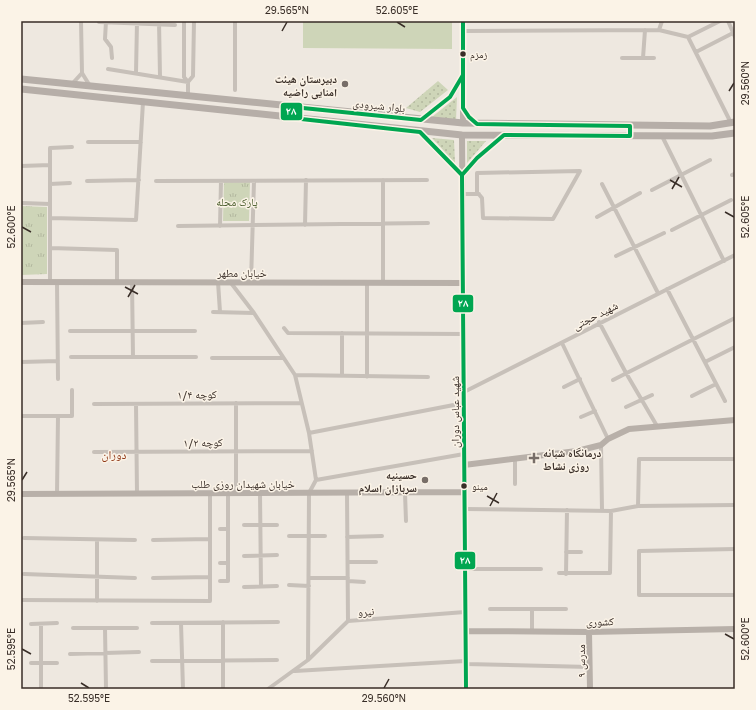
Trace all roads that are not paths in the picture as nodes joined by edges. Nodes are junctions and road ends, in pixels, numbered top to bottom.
1 (81, 21) edge
2 (184, 21) edge
3 (194, 21) edge
4 (235, 21) edge
5 (463, 21) edge
6 (662, 21) edge
7 (720, 21) edge
8 (728, 21) edge
9 (99, 22) dead end
10 (106, 22) edge
11 (137, 22) edge
12 (159, 22) edge
13 (175, 25) dead end
14 (645, 30) junction
15 (659, 30) junction
16 (463, 31) junction
17 (734, 35) edge
18 (688, 37) junction
19 (696, 52) junction
20 (112, 58) dead end
21 (622, 58) dead end
22 (643, 58) junction
23 (654, 58) dead end
24 (108, 69) dead end
25 (82, 73) junction
26 (136, 73) junction
27 (463, 75) junction
28 (160, 77) junction
29 (21, 79) edge
30 (188, 82) junction
31 (72, 84) junction
32 (90, 86) junction
33 (21, 89) edge
34 (235, 90) dead end
35 (188, 96) junction
36 (143, 102) junction
37 (284, 106) junction
38 (293, 107) junction
39 (463, 108) junction
40 (283, 117) junction
41 (292, 118) junction
42 (421, 120) junction
43 (733, 123) edge
44 (463, 124) junction
45 (477, 124) junction
46 (630, 126) junction
47 (420, 132) junction
48 (735, 133) edge
49 (462, 135) junction
50 (504, 136) junction
51 (630, 136) junction
52 (662, 136) junction
53 (88, 142) dead end
54 (141, 142) junction
55 (72, 148) dead end
56 (710, 160) dead end
57 (50, 165) junction
58 (21, 166) edge
59 (681, 175) junction
60 (462, 176) junction
61 (139, 180) junction
62 (254, 180) junction
63 (306, 180) junction
64 (383, 180) junction
65 (426, 180) dead end
66 (87, 181) dead end
67 (156, 181) dead end
68 (221, 181) junction
69 (70, 183) dead end
70 (50, 184) junction
71 (602, 184) dead end
72 (652, 190) dead end
73 (640, 193) dead end
74 (463, 194) junction
75 (479, 194) junction
76 (731, 200) dead end
77 (22, 203) dead end
78 (50, 204) junction
79 (614, 207) junction
80 (701, 215) junction
81 (597, 217) dead end
82 (50, 218) junction
83 (382, 223) junction
84 (428, 223) dead end
85 (305, 225) junction
86 (178, 226) dead end
87 (220, 226) junction
88 (252, 226) junction
89 (672, 230) dead end
90 (664, 233) dead end
91 (635, 247) junction
92 (50, 248) junction
93 (735, 255) edge
94 (616, 256) dead end
95 (724, 260) junction
96 (21, 282) edge
97 (50, 282) junction
98 (57, 282) junction
99 (117, 282) junction
100 (132, 282) junction
101 (218, 282) junction
102 (251, 282) junction
103 (231, 283) junction
104 (367, 283) junction
105 (383, 283) junction
106 (463, 283) junction
107 (667, 290) junction
108 (658, 293) junction
109 (213, 312) dead end
110 (220, 312) junction
111 (254, 313) junction
112 (735, 318) edge
113 (43, 322) dead end
114 (599, 322) junction
115 (21, 323) edge
116 (284, 328) dead end
117 (133, 330) junction
118 (195, 330) dead end
119 (70, 331) dead end
120 (342, 333) junction
121 (367, 333) junction
122 (464, 334) junction
123 (693, 340) junction
124 (562, 343) junction
125 (735, 347) edge
126 (71, 357) dead end
127 (133, 357) junction
128 (196, 357) dead end
129 (212, 358) dead end
130 (282, 358) junction
131 (58, 361) junction
132 (21, 362) edge
133 (705, 362) junction
134 (626, 373) junction
135 (295, 375) junction
136 (342, 375) junction
137 (367, 377) junction
138 (428, 377) dead end
139 (58, 379) dead end
140 (580, 379) junction
141 (613, 380) dead end
142 (716, 384) junction
143 (564, 387) dead end
144 (72, 390) dead end
145 (464, 392) junction
146 (652, 395) dead end
147 (692, 396) dead end
148 (643, 399) junction
149 (725, 401) dead end
150 (236, 403) junction
151 (301, 403) junction
152 (464, 403) junction
153 (94, 404) dead end
154 (136, 404) junction
155 (626, 407) dead end
156 (595, 411) junction
157 (21, 416) edge
158 (58, 416) junction
159 (581, 418) dead end
160 (735, 420) edge
161 (657, 426) junction
162 (309, 432) junction
163 (608, 439) junction
164 (600, 445) junction
165 (236, 450) junction
166 (312, 451) junction
167 (94, 452) dead end
168 (136, 452) junction
169 (464, 454) junction
170 (515, 458) junction
171 (735, 459) edge
172 (464, 465) junction
173 (316, 480) junction
174 (515, 484) dead end
175 (464, 492) junction
176 (210, 493) junction
177 (228, 493) junction
178 (236, 493) junction
179 (260, 493) junction
180 (309, 493) junction
181 (347, 493) junction
182 (405, 493) junction
183 (21, 494) edge
184 (57, 494) junction
185 (137, 494) junction
186 (735, 505) edge
187 (638, 506) junction
188 (465, 510) junction
189 (567, 510) junction
190 (602, 510) junction
191 (611, 511) junction
192 (406, 521) dead end
193 (244, 525) dead end
194 (261, 525) junction
195 (277, 525) dead end
196 (220, 529) dead end
197 (228, 529) junction
198 (290, 536) dead end
199 (309, 536) junction
200 (325, 536) dead end
201 (382, 536) dead end
202 (347, 537) junction
203 (24, 538) dead end
204 (97, 540) junction
205 (135, 540) dead end
206 (152, 540) dead end
207 (210, 540) junction
208 (735, 549) edge
209 (566, 552) junction
210 (581, 552) dead end
211 (277, 555) dead end
212 (244, 556) dead end
213 (261, 556) junction
214 (348, 562) junction
215 (376, 562) dead end
216 (220, 563) dead end
217 (228, 563) junction
218 (465, 569) junction
219 (541, 569) dead end
220 (559, 573) dead end
221 (24, 574) dead end
222 (566, 574) junction
223 (97, 576) junction
224 (210, 577) junction
225 (135, 578) dead end
226 (153, 578) dead end
227 (309, 578) junction
228 (348, 580) junction
229 (220, 581) dead end
230 (364, 582) dead end
231 (262, 586) junction
232 (277, 586) dead end
233 (289, 586) dead end
234 (309, 586) junction
235 (244, 587) dead end
236 (735, 595) edge
237 (21, 600) edge
238 (97, 600) junction
239 (490, 609) dead end
240 (532, 609) junction
241 (566, 609) dead end
242 (465, 612) junction
243 (223, 622) junction
244 (278, 622) dead end
245 (348, 622) junction
246 (57, 623) dead end
247 (152, 623) dead end
248 (181, 623) junction
249 (31, 624) dead end
250 (41, 624) junction
251 (73, 628) dead end
252 (105, 628) junction
253 (137, 628) dead end
254 (735, 629) edge
255 (465, 631) junction
256 (532, 632) junction
257 (589, 632) junction
258 (140, 652) dead end
259 (105, 653) junction
260 (70, 654) dead end
261 (223, 660) junction
262 (277, 660) dead end
263 (308, 660) junction
264 (152, 661) dead end
265 (182, 661) junction
266 (466, 662) junction
267 (31, 663) dead end
268 (41, 663) junction
269 (57, 663) dead end
270 (590, 667) junction
271 (294, 671) junction
272 (41, 689) edge
273 (106, 689) edge
274 (183, 689) edge
275 (223, 689) edge
276 (268, 689) edge
277 (466, 689) edge
278 (590, 689) edge

1 - 25 street
2 - 30 street
3 - 30 street
4 - 34 street
5 - 16 street
6 - 15 street
7 - 18 street
8 - 17 street
9 - 10 street
10 - 11 street
10 - 20 street
11 - 12 street
11 - 26 street
12 - 13 street
12 - 28 street
14 - 15 street
14 - 16 street
14 - 22 street
15 - 18 street
16 - 27 street
17 - 19 street
18 - 19 street
19 - 43 street
21 - 22 street
22 - 23 street
24 - 26 street
25 - 31 street
25 - 32 street
26 - 28 street
27 - 39 street
27 - 42 street
28 - 30 street
29 - 31 main road, بلوار شیرودی
30 - 35 street
31 - 32 main road, بلوار شیرودی
32 - 35 main road, بلوار شیرودی
33 - 36 main road, بلوار شیرودی
35 - 37 main road, بلوار شیرودی
36 - 40 main road, بلوار شیرودی
36 - 54 street
37 - 38 main road, بلوار شیرودی
37 - 40 main road
38 - 41 main road
38 - 42 main road, بلوار شیرودی
39 - 44 street
39 - 45 street
40 - 41 main road, بلوار شیرودی
41 - 47 main road, بلوار شیرودی
42 - 44 main road, بلوار شیرودی
43 - 46 main road, بلوار شیرودی
44 - 45 main road, بلوار شیرودی
45 - 46 main road, بلوار شیرودی
46 - 51 main road
47 - 49 main road, بلوار شیرودی
47 - 60 street
48 - 52 main road, بلوار شیرودی
49 - 50 main road, بلوار شیرودی
49 - 60 street, شهید عباس دوران
50 - 51 main road, بلوار شیرودی
50 - 60 street
51 - 52 main road, بلوار شیرودی
52 - 59 street
53 - 54 street
54 - 61 street
55 - 57 street
56 - 59 street
57 - 58 street
57 - 70 street
59 - 72 street
59 - 80 street
60 - 74 street, شهید عباس دوران
61 - 66 street
61 - 82 street
62 - 63 street
62 - 68 street
62 - 88 street
63 - 64 street
63 - 85 street
64 - 65 street
64 - 83 street
67 - 68 street
68 - 87 street
69 - 70 street
70 - 78 street
71 - 79 street
73 - 79 street
74 - 75 street
74 - 106 street, شهید عباس دوران
75 - 75 street
76 - 80 street
77 - 78 street
78 - 82 street
79 - 81 street
79 - 91 street
80 - 89 street
80 - 95 street
82 - 92 street
83 - 84 street
83 - 85 street
83 - 105 street
85 - 88 street
86 - 87 street
87 - 88 street
88 - 102 street
90 - 91 street
91 - 94 street
91 - 108 street
92 - 97 street
92 - 99 street
93 - 95 street, شهید حجتی
95 - 107 street, شهید حجتی
96 - 97 street, خیابان مطهر
97 - 98 street, خیابان مطهر
98 - 99 street, خیابان مطهر
98 - 131 street
99 - 100 street, خیابان مطهر
100 - 101 street, خیابان مطهر
100 - 117 street
101 - 103 street, خیابان مطهر
101 - 110 street
102 - 103 street, خیابان مطهر
102 - 104 street, خیابان مطهر
103 - 111 street
104 - 105 street, خیابان مطهر
104 - 121 street
105 - 106 street, خیابان مطهر
106 - 122 street, شهید عباس دوران
107 - 108 street, شهید حجتی
107 - 123 street
108 - 114 street, شهید حجتی
109 - 110 street
110 - 111 street
111 - 130 street
112 - 123 street
113 - 115 street
114 - 124 street, شهید حجتی
114 - 134 street
116 - 120 street
117 - 118 street
117 - 119 street
117 - 127 street
120 - 121 street
120 - 136 street
121 - 122 street
121 - 137 street
122 - 145 street, شهید عباس دوران
123 - 133 street
123 - 134 street
124 - 140 street
124 - 145 street, شهید حجتی
125 - 133 street
126 - 127 street
127 - 128 street
129 - 130 street
130 - 135 street
131 - 132 street
131 - 139 street
133 - 142 street
134 - 141 street
134 - 148 street
135 - 136 street
135 - 151 street
136 - 137 street
137 - 138 street
140 - 143 street
140 - 156 street
142 - 147 street
142 - 149 street
144 - 158 street
145 - 152 street, شهید عباس دوران
146 - 148 street
148 - 155 street
148 - 161 street
150 - 151 street, کوچه ۱/۴
150 - 154 street, کوچه ۱/۴
150 - 165 street
151 - 162 street
152 - 162 street
152 - 169 street, شهید عباس دوران
153 - 154 street, کوچه ۱/۴
154 - 168 street
156 - 159 street
156 - 163 street
157 - 158 street
158 - 184 street
160 - 161 street
161 - 163 street
162 - 166 street
163 - 164 street
164 - 170 street
164 - 190 street
165 - 166 street, کوچه ۱/۲
165 - 168 street, کوچه ۱/۲
165 - 178 street
166 - 173 street
167 - 168 street, کوچه ۱/۲
168 - 185 street
169 - 172 street, شهید عباس دوران
169 - 173 street
170 - 172 street
170 - 174 street
171 - 187 street
172 - 175 street, شهید عباس دوران
173 - 180 street
175 - 182 street, خیابان شهیدان روزی طلب
175 - 188 street, شهید عباس دوران
176 - 177 street, خیابان شهیدان روزی طلب
176 - 185 street, خیابان شهیدان روزی طلب
176 - 207 street
177 - 178 street, خیابان شهیدان روزی طلب
177 - 197 street
178 - 179 street, خیابان شهیدان روزی طلب
179 - 180 street, خیابان شهیدان روزی طلب
179 - 194 street
180 - 181 street, خیابان شهیدان روزی طلب
180 - 199 street
181 - 182 street, خیابان شهیدان روزی طلب
181 - 202 street
182 - 192 street
183 - 184 street, خیابان شهیدان روزی طلب
184 - 185 street, خیابان شهیدان روزی طلب
186 - 187 street
187 - 191 street
188 - 189 street
188 - 218 street, شهید عباس دوران
189 - 190 street
189 - 209 street
190 - 191 street
191 - 222 street
193 - 194 street
194 - 195 street
194 - 213 street
196 - 197 street
197 - 217 street
198 - 199 street
199 - 200 street
199 - 227 street
201 - 202 street
202 - 214 street
203 - 204 street
204 - 205 street
204 - 223 street
206 - 207 street
207 - 224 street
208 - 236 street
209 - 210 street
209 - 222 street
211 - 213 street
212 - 213 street
213 - 231 street
214 - 215 street
214 - 228 street
216 - 217 street
217 - 229 street
218 - 219 street
218 - 242 street, شهید عباس دوران
220 - 222 street
221 - 223 street
223 - 225 street
223 - 238 street
224 - 226 street
224 - 238 street
227 - 228 street
227 - 234 street
228 - 230 street
228 - 245 street
231 - 232 street
231 - 235 street
233 - 234 street
234 - 263 street
237 - 238 street
239 - 240 street
240 - 241 street
240 - 256 street
242 - 245 street, نیرو
242 - 255 street, شهید عباس دوران
243 - 244 street
243 - 248 street
243 - 261 street
245 - 263 street, نیرو
246 - 250 street
247 - 248 street
248 - 265 street
249 - 250 street
250 - 268 street
251 - 252 street
252 - 253 street
252 - 259 street
254 - 257 street, کشوری
255 - 256 street, کشوری
255 - 266 street, شهید عباس دوران
256 - 257 street, کشوری
257 - 270 street, مدرس ۹
258 - 259 street
259 - 260 street
259 - 273 street
261 - 262 street
261 - 265 street
261 - 275 street
263 - 271 street, نیرو
264 - 265 street
265 - 274 street
266 - 270 street
266 - 271 street
266 - 277 street, شهید عباس دوران
267 - 268 street
268 - 269 street
268 - 272 street
270 - 278 street, مدرس ۹
271 - 276 street, نیرو

